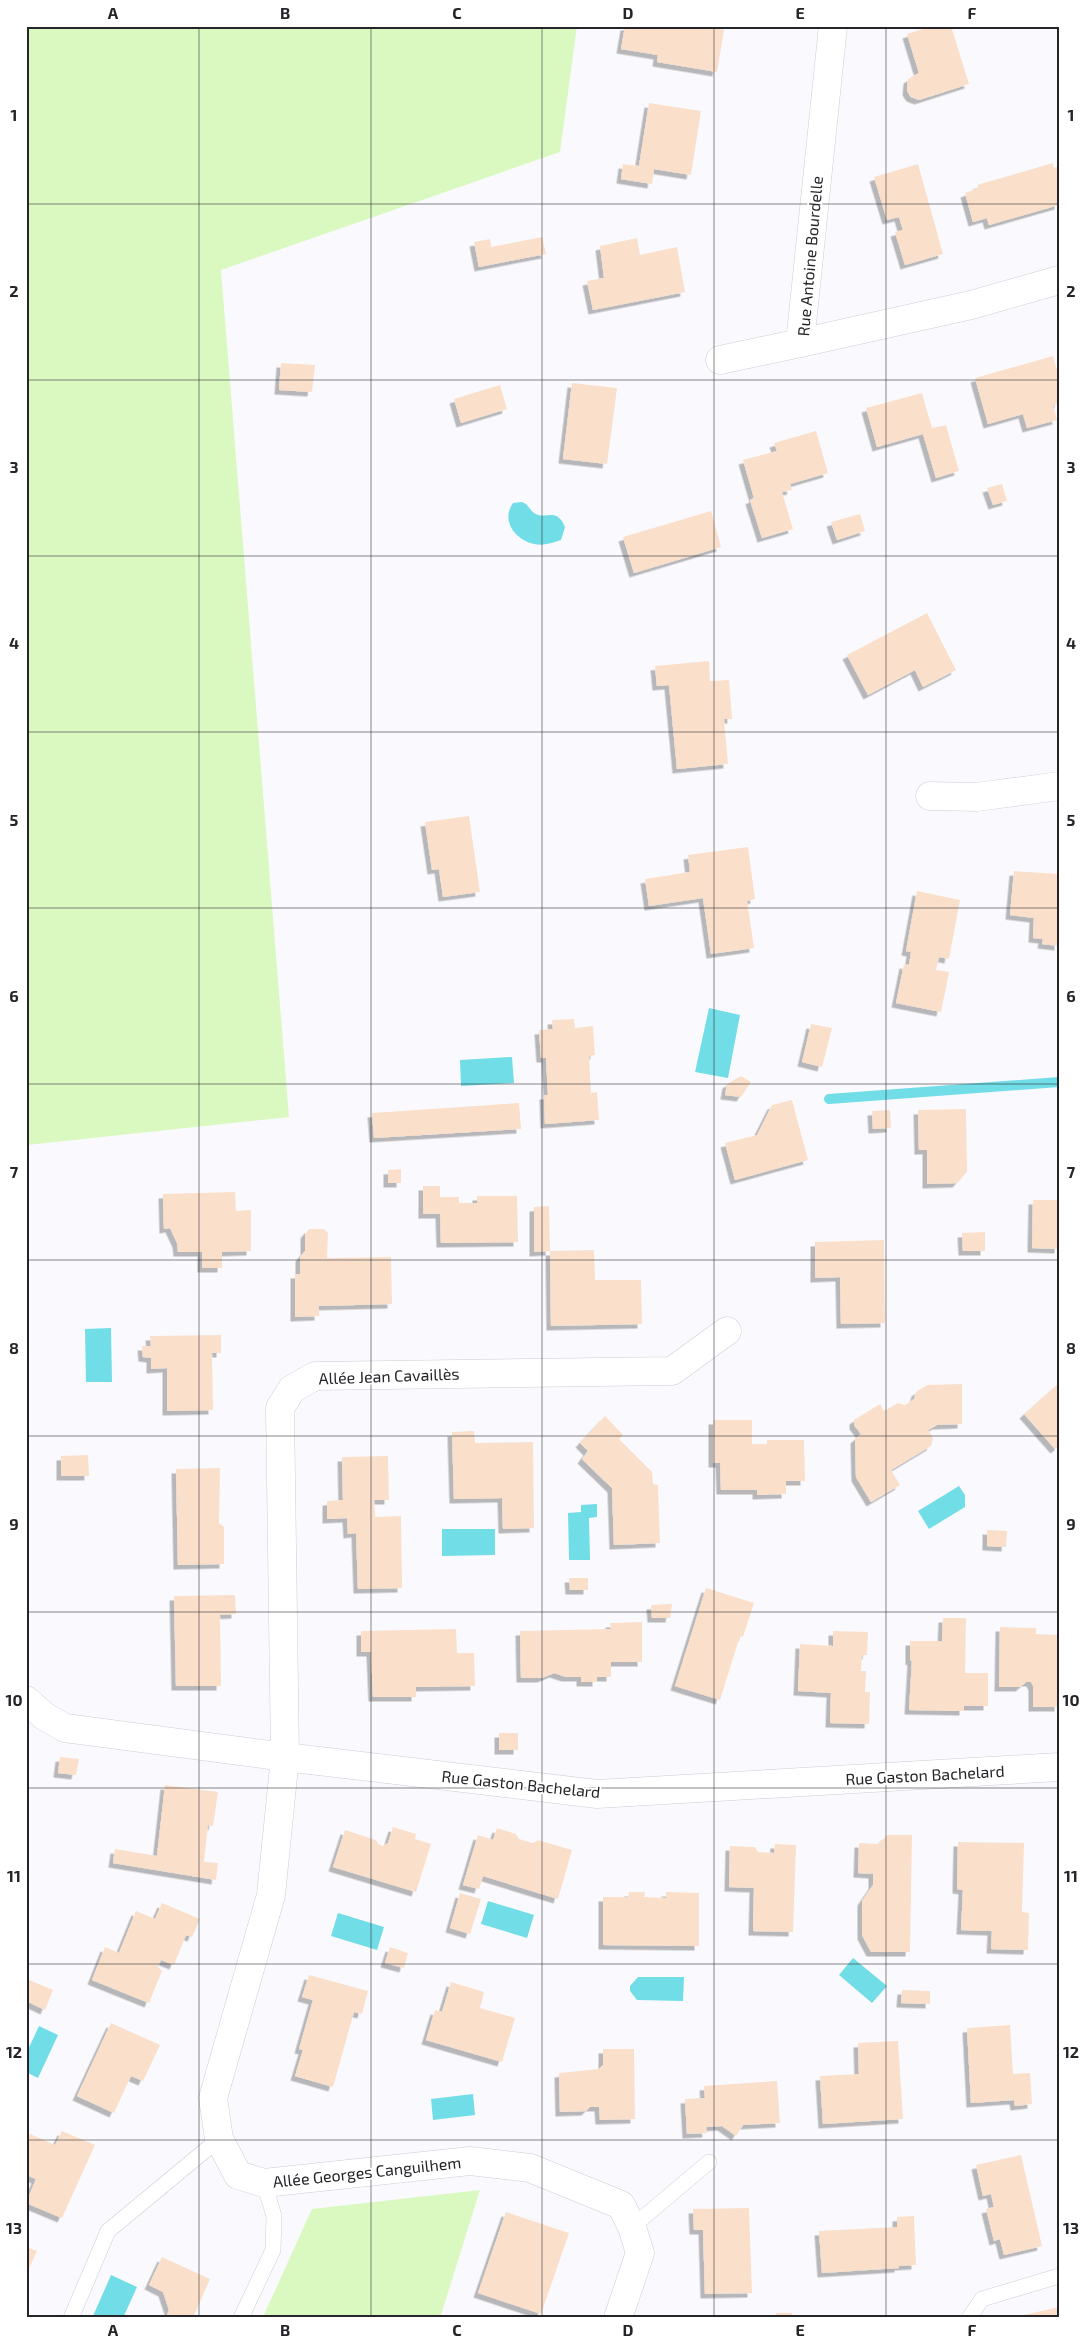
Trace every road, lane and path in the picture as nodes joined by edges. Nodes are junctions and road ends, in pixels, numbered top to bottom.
1 (833, 26) edge
2 (1059, 280) edge
3 (800, 343) junction
4 (720, 360) dead end
5 (1059, 786) edge
6 (930, 796) dead end
7 (727, 1331) dead end
8 (26, 1700) edge
9 (285, 1757) junction
10 (1059, 1767) edge
11 (219, 2139) junction
12 (710, 2162) dead end
13 (264, 2183) junction
14 (632, 2227) junction
15 (1059, 2276) edge
16 (71, 2318) edge
17 (241, 2318) edge
18 (618, 2318) edge
19 (969, 2318) edge

1 - 3 street, Rue Antoine Bourdelle
2 - 3 street, Rue Antoine Bourdelle
3 - 4 street
5 - 6 street
7 - 9 street, Allée Jean Cavaillès
8 - 9 street, Rue Gaston Bachelard
9 - 10 street, Rue Gaston Bachelard
9 - 11 street, Allée Georges Canguilhem
11 - 13 street, Allée Georges Canguilhem
11 - 16 lane
12 - 14 lane
13 - 14 street, Allée Georges Canguilhem
13 - 17 lane
14 - 18 street, Allée Georges Canguilhem
15 - 19 lane

